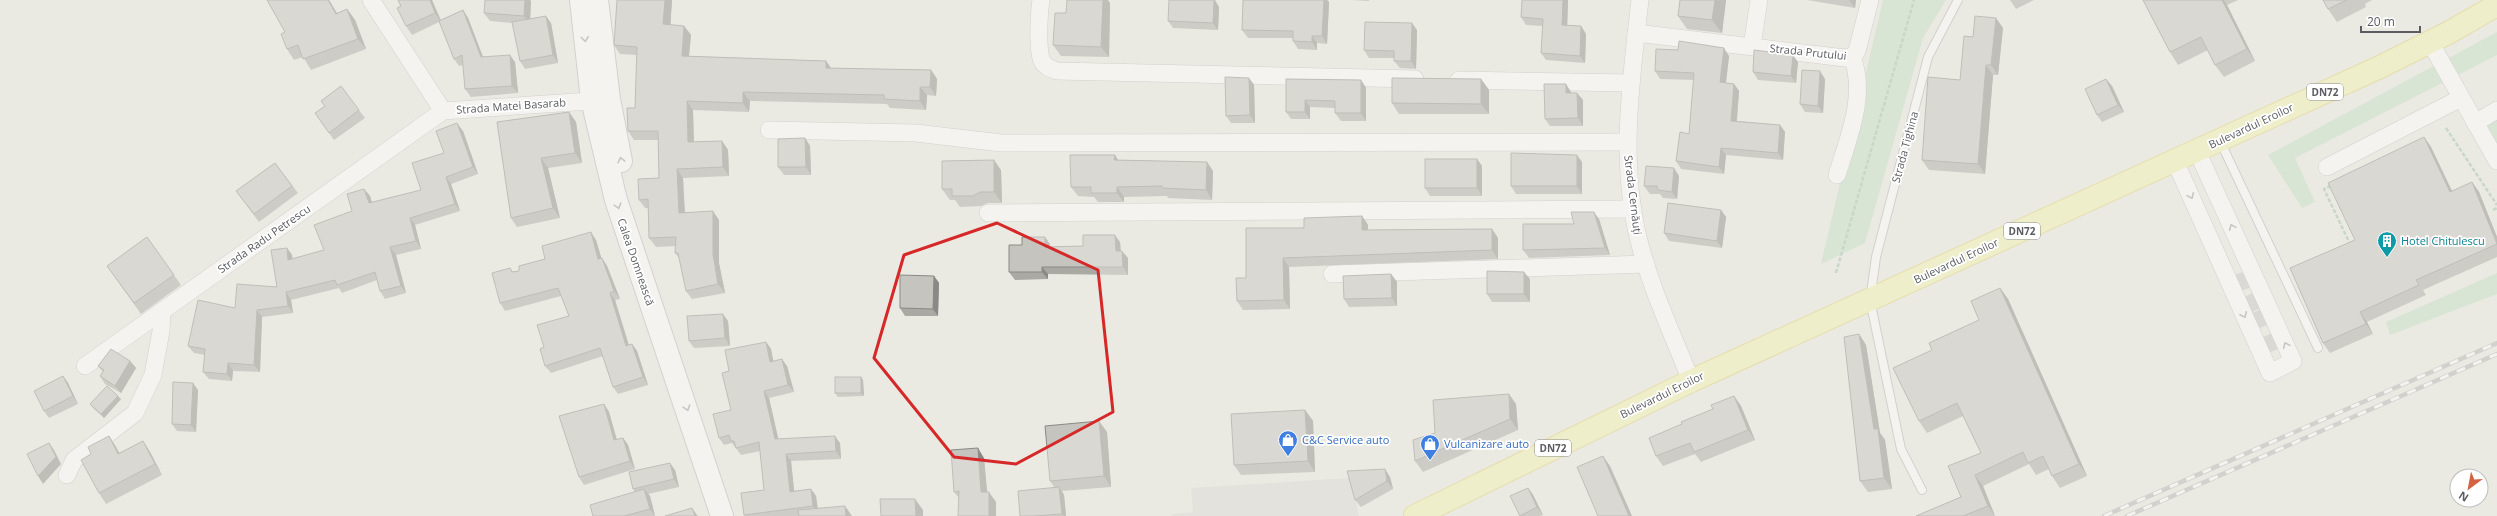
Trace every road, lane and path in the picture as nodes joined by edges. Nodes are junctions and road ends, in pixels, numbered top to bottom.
1 (371, 0) edge
2 (581, 0) edge
3 (597, 0) edge
4 (1041, 0) edge
5 (1640, 0) edge
6 (1759, 0) edge
7 (1870, 0) edge
8 (1914, 0) edge
9 (1958, 0) edge
10 (2497, 5) edge
11 (1636, 33) junction
12 (2430, 42) junction
13 (1752, 46) junction
14 (1852, 57) junction
15 (1631, 83) junction
16 (2461, 98) junction
17 (601, 100) junction
18 (2497, 110) edge
19 (443, 111) junction
20 (2475, 123) junction
21 (769, 130) dead end
22 (2440, 130) dead end
23 (2220, 140) junction
24 (1627, 142) junction
25 (2197, 151) junction
26 (2175, 161) junction
27 (2497, 161) edge
28 (2327, 167) dead end
29 (1837, 175) dead end
30 (2337, 183) edge
31 (2497, 205) edge
32 (2497, 208) edge
33 (1633, 209) junction
34 (2493, 210) dead end
35 (988, 213) dead end
36 (2353, 250) edge
37 (1646, 264) junction
38 (1836, 273) dead end
39 (1332, 274) dead end
40 (1870, 300) junction
41 (162, 311) junction
42 (2318, 348) edge
43 (85, 366) dead end
44 (1691, 381) junction
45 (67, 475) dead end
46 (1922, 490) dead end
47 (722, 516) edge
48 (738, 516) edge
49 (1415, 516) edge

1 - 19 street, Strada Matei Basarab
2 -> 17 main road, Calea Domnească
3 - 17 main road, Calea Domnească
4 - 15 street
5 - 11 street, Strada Cernăuți
6 - 13 street
7 - 14 street, Strada Prutului
8 - 38 path
9 - 40 lane, Strada Tighina
10 - 12 main road, Bulevardul Eroilor / DN72
11 - 13 street, Strada Prutului
11 - 15 street, Strada Cernăuți
12 - 16 street
12 - 23 main road, Bulevardul Eroilor / DN72
13 - 14 street, Strada Prutului
14 - 29 street
15 - 24 street, Strada Cernăuți
16 - 20 street
16 - 28 street
17 - 19 street, Strada Matei Basarab
17 -> 47 main road, Calea Domnească
48 -> 17 main road, Calea Domnească
18 - 20 street
19 - 41 street, Strada Radu Petrescu
20 - 27 street
21 - 24 street
22 - 31 path
23 - 25 main road, Bulevardul Eroilor / DN72
23 - 42 lane
24 - 33 street, Strada Cernăuți
25 - 26 main road, Bulevardul Eroilor / DN72
26 -> 25 street
26 - 40 main road, Bulevardul Eroilor / DN72
30 - 36 path
32 - 34 path
33 - 35 street
33 - 37 street, Strada Cernăuți
37 - 39 street
37 - 44 street, Strada Cernăuți
40 - 44 main road, Bulevardul Eroilor / DN72
40 - 46 lane, Strada Tighina
41 - 43 street, Strada Radu Petrescu
41 - 45 street
44 - 49 main road, Bulevardul Eroilor / DN72

